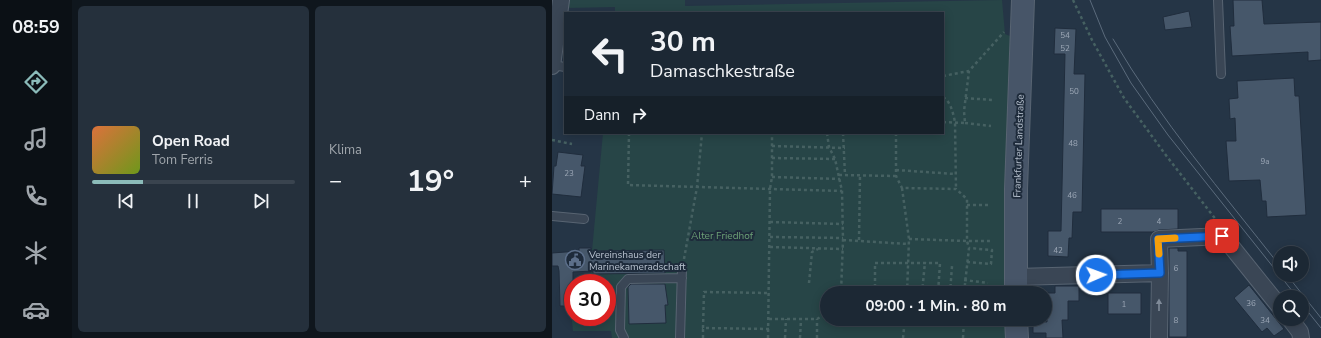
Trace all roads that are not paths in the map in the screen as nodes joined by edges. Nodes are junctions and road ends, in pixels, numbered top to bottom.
1 (561, 0) edge
2 (1023, 0) edge
3 (1218, 0) edge
4 (552, 66) edge
5 (564, 67) edge
6 (1221, 74) dead end
7 (552, 216) edge
8 (584, 220) dead end
9 (682, 268) road end
10 (1160, 273) junction
11 (682, 278) junction
12 (1016, 285) edge
13 (1273, 298) edge
14 (1016, 326) edge
15 (1295, 326) edge
16 (624, 338) edge
17 (680, 338) edge
18 (1017, 338) edge
19 (1159, 338) edge
20 (1301, 338) edge

1 - 4 street
2 - 12 main road, Frankfurter Landstraße
3 - 6 lane
4 - 5 lane
7 - 8 lane
9 - 11 lane
10 - 12 street
10 - 13 street
19 -> 10 street
11 - 16 lane
11 - 17 lane
14 - 18 main road
15 - 20 street

